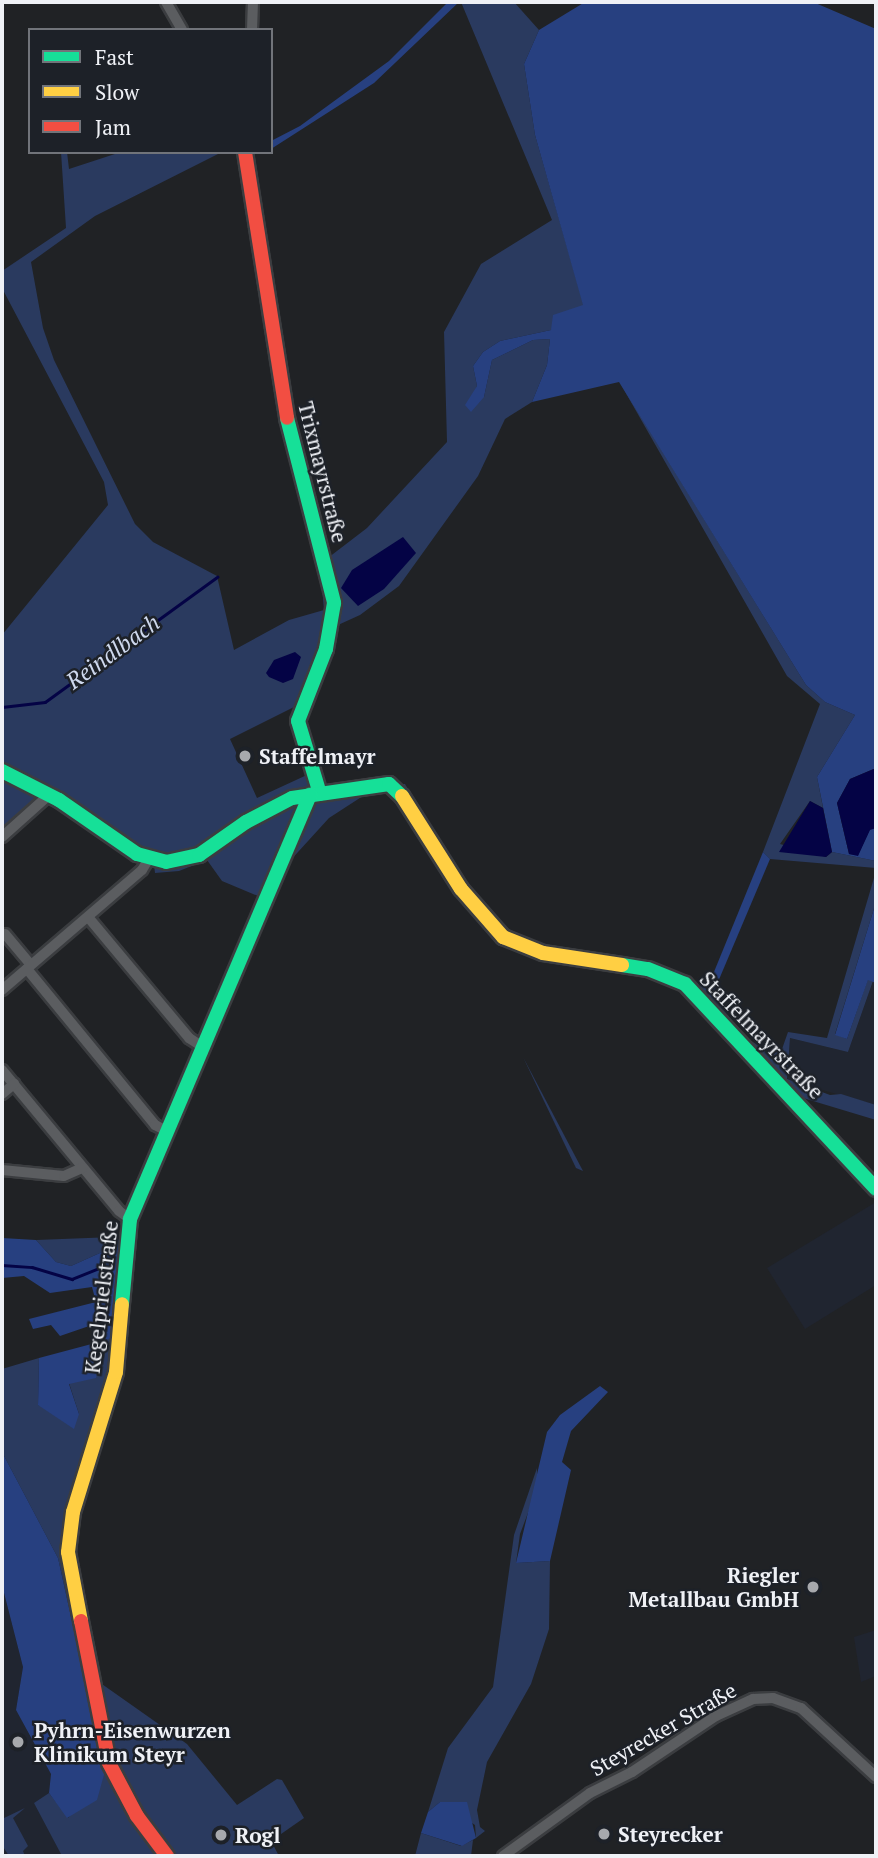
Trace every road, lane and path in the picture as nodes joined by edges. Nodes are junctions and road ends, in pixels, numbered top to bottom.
1 (166, 2) edge
2 (253, 2) edge
3 (181, 28) edge
4 (252, 28) edge
5 (245, 154) edge
6 (2, 772) edge
7 (49, 794) junction
8 (315, 794) junction
9 (274, 808) junction
10 (294, 824) junction
11 (2, 837) edge
12 (148, 860) junction
13 (88, 917) junction
14 (3, 933) edge
15 (29, 967) junction
16 (2, 990) edge
17 (203, 1047) junction
18 (2, 1070) edge
19 (14, 1084) junction
20 (2, 1094) edge
21 (167, 1132) junction
22 (82, 1168) junction
23 (2, 1170) edge
24 (876, 1189) edge
25 (130, 1219) junction
26 (876, 1777) edge
27 (167, 1856) edge
28 (503, 1856) edge

1 - 3 street
2 - 4 street
5 - 8 street, Trixmayrstraße
6 - 7 street
7 - 11 street
7 - 12 street
8 - 9 street, Staffelmayrstraße
8 - 10 street, Kegelprielstraße
8 - 24 street, Staffelmayrstraße
9 - 10 street
9 - 12 street, Staffelmayrstraße
10 - 17 street, Kegelprielstraße
12 - 13 street
13 - 15 street
13 - 17 street
14 - 15 street
15 - 16 street
15 - 21 street
17 - 21 street, Kegelprielstraße
18 - 19 street
19 - 20 street
19 - 22 street
21 - 25 street, Kegelprielstraße
22 - 23 street
22 - 25 street
25 - 27 street, Kegelprielstraße
26 - 28 street, Steyrecker Straße

